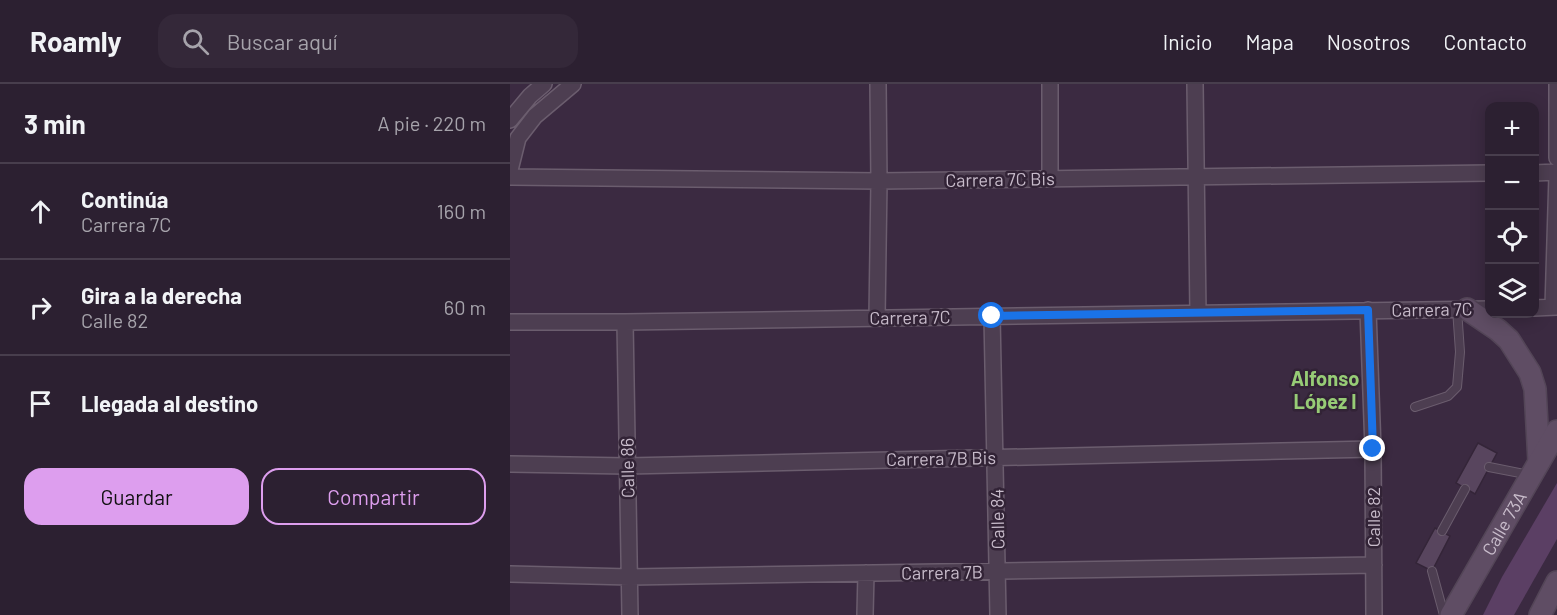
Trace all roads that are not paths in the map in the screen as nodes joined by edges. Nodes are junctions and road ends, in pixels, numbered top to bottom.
1 (544, 84) edge
2 (573, 84) edge
3 (878, 84) edge
4 (1050, 84) edge
5 (1195, 84) edge
6 (1557, 84) edge
7 (510, 120) edge
8 (1557, 158) edge
9 (510, 170) edge
10 (1485, 173) edge
11 (1539, 173) edge
12 (1557, 174) edge
13 (510, 177) edge
14 (1197, 177) junction
15 (1050, 179) junction
16 (879, 181) junction
17 (1539, 308) edge
18 (1555, 308) edge
19 (1462, 309) junction
20 (1485, 309) edge
21 (1368, 310) junction
22 (1198, 313) junction
23 (992, 316) junction
24 (877, 317) junction
25 (510, 322) edge
26 (624, 322) junction
27 (1415, 407) dead end
28 (1557, 431) edge
29 (1373, 449) junction
30 (995, 457) junction
31 (510, 464) edge
32 (627, 466) junction
33 (1489, 467) dead end
34 (1535, 469) junction
35 (1465, 489) dead end
36 (1442, 531) dead end
37 (1374, 565) junction
38 (998, 571) junction
39 (1432, 571) dead end
40 (866, 573) junction
41 (510, 574) edge
42 (630, 577) junction
43 (630, 615) edge
44 (865, 615) edge
45 (998, 615) edge
46 (1374, 615) edge
47 (1444, 615) edge
48 (1451, 615) edge

1 - 7 street
2 - 9 street
3 - 16 street
4 - 15 street
5 - 14 street
6 - 8 street
10 - 14 street, Carrera 7C Bis
11 - 12 street
12 - 18 street
13 - 16 street, Carrera 7C Bis
14 - 15 street, Carrera 7C Bis
14 - 22 street
15 - 16 street, Carrera 7C Bis
16 - 24 street
17 - 18 street
19 - 20 street, Carrera 7C
19 - 21 street, Carrera 7C
19 - 27 lane
19 - 34 main road
21 - 22 street, Carrera 7C
21 - 29 street, Calle 82
22 - 23 street, Carrera 7C
23 - 24 street, Carrera 7C
23 - 30 street, Calle 84
24 - 26 street, Carrera 7C
25 - 26 street, Carrera 7C
26 - 32 street, Calle 86
28 - 34 main road, Calle 73A
29 - 30 street, Carrera 7B Bis
29 - 37 street, Calle 82
30 - 32 street, Carrera 7B Bis
30 - 38 street, Calle 84
31 - 32 street, Carrera 7B Bis
32 - 42 street, Calle 86
33 - 34 lane
34 - 48 main road, Calle 73A
35 - 36 lane
37 - 38 street, Carrera 7B
37 - 46 street, Calle 82
38 - 40 street, Carrera 7B
38 - 45 street, Calle 84
39 - 47 lane
40 - 42 street, Carrera 7B
40 - 44 street
41 - 42 street, Carrera 7B
42 - 43 street, Calle 86

